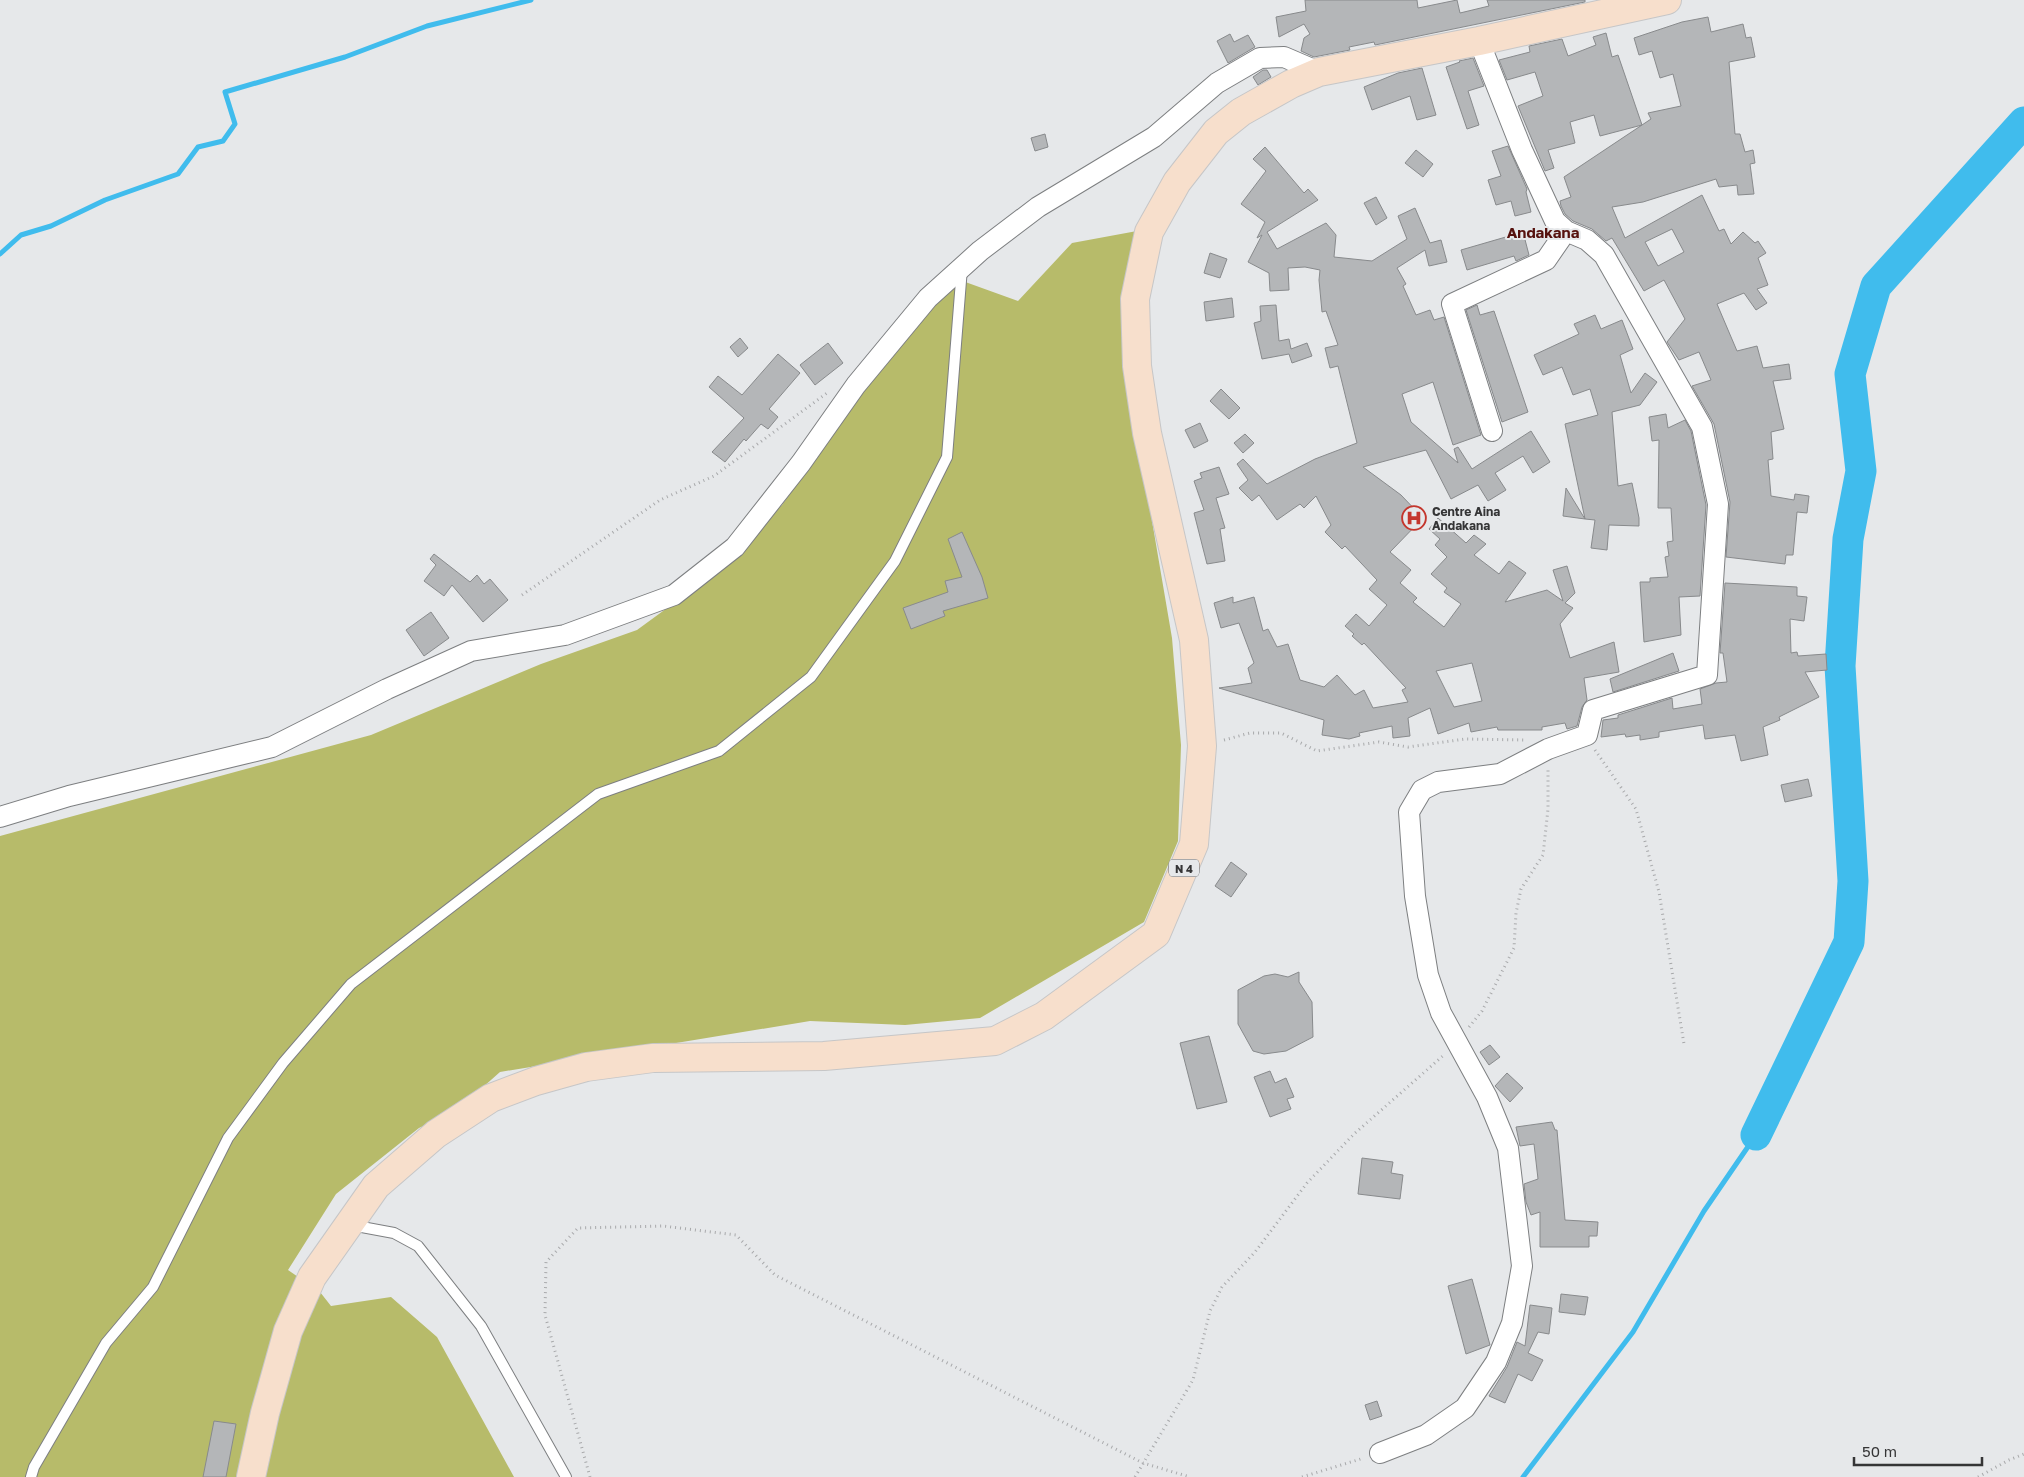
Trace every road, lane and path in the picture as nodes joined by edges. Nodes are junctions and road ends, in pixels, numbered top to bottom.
1 (1667, 0) edge
2 (1479, 41) junction
3 (1319, 72) junction
4 (1566, 231) junction
5 (962, 267) junction
6 (832, 390) dead end
7 (1492, 431) dead end
8 (522, 595) dead end
9 (1587, 735) junction
10 (1202, 746) junction
11 (1548, 750) junction
12 (0, 817) edge
13 (1456, 1044) junction
14 (1684, 1044) dead end
15 (347, 1224) junction
16 (1380, 1453) joint
17 (2024, 1454) edge
18 (1143, 1464) junction
19 (31, 1477) edge
20 (250, 1477) edge
21 (566, 1477) edge
22 (590, 1477) edge
23 (1135, 1477) edge
24 (1190, 1477) edge
25 (1302, 1477) edge
26 (1978, 1477) edge

1 - 2 main road, N 4
2 - 3 main road, N 4
2 - 4 street
3 - 5 street
3 - 10 main road, N 4
4 - 7 street
4 - 9 street
5 - 12 street
5 - 19 lane
6 - 8 path
9 - 11 street
9 - 14 path
10 - 11 path
10 - 15 main road, N 4
11 - 13 path
11 - 13 street
13 - 16 street
13 - 18 path
15 - 20 main road, N 4
15 - 21 lane
16 - 25 path
17 - 26 path
18 - 22 path
18 - 23 path
18 - 24 path

